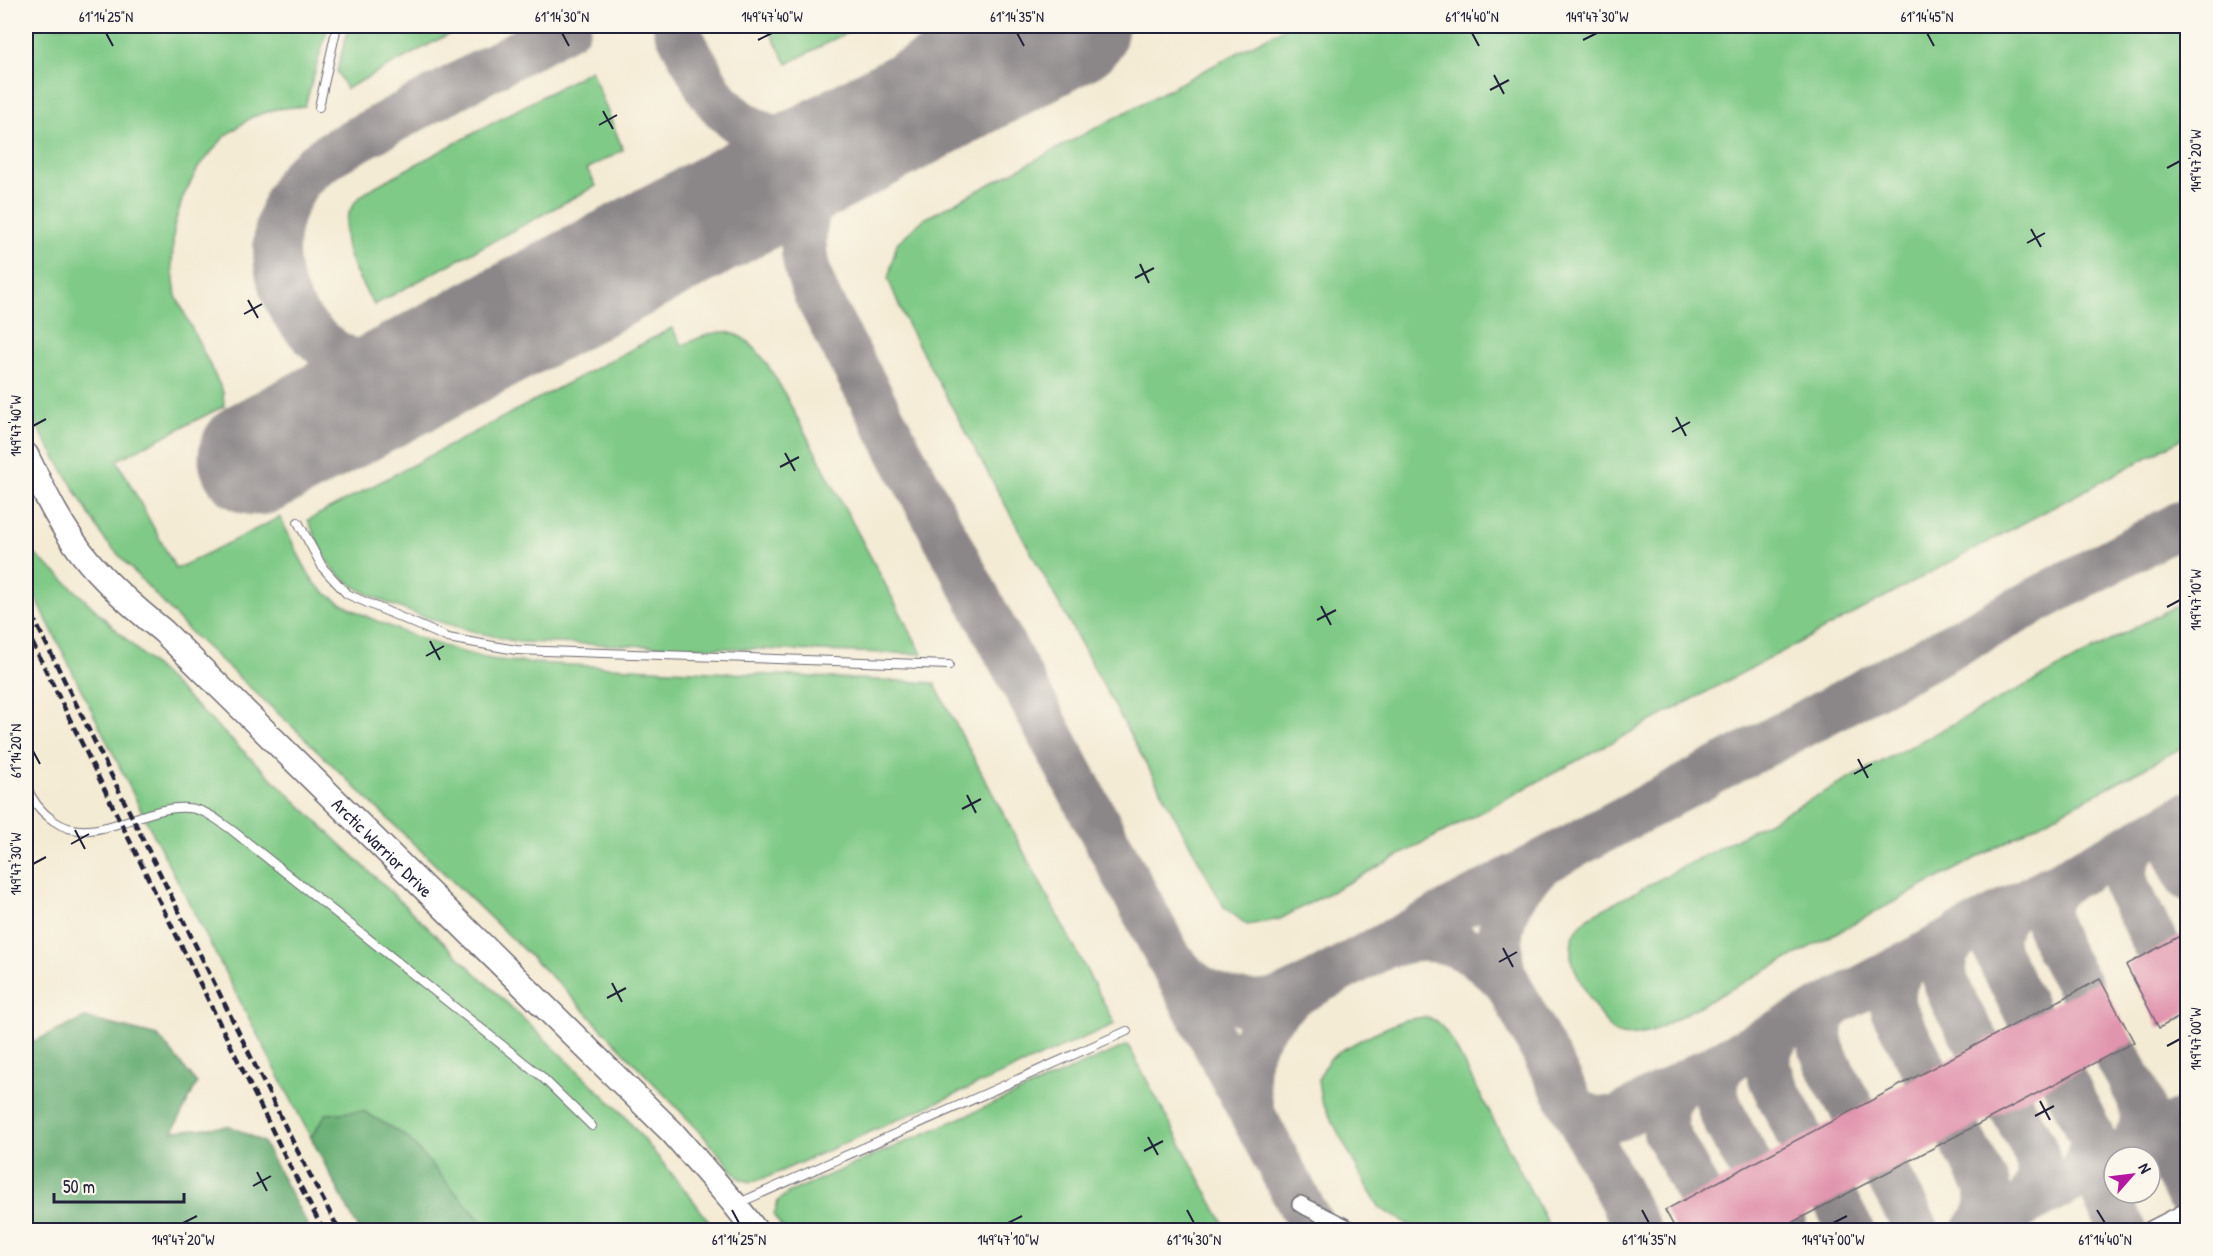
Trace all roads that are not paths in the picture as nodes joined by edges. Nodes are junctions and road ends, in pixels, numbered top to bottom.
1 (337, 26) edge
2 (319, 107) dead end
3 (26, 455) edge
4 (298, 522) dead end
5 (949, 665) dead end
6 (26, 785) edge
7 (1127, 1031) dead end
8 (592, 1126) dead end
9 (1300, 1204) dead end
10 (735, 1205) junction
11 (2187, 1210) edge
12 (755, 1230) edge
13 (1352, 1230) edge
14 (2149, 1230) edge

1 - 2 lane
3 - 10 main road, Arctic Warrior Drive
4 - 5 lane
6 - 8 lane
7 - 10 lane
9 - 13 street
10 - 12 main road, Arctic Warrior Drive
11 - 14 street

